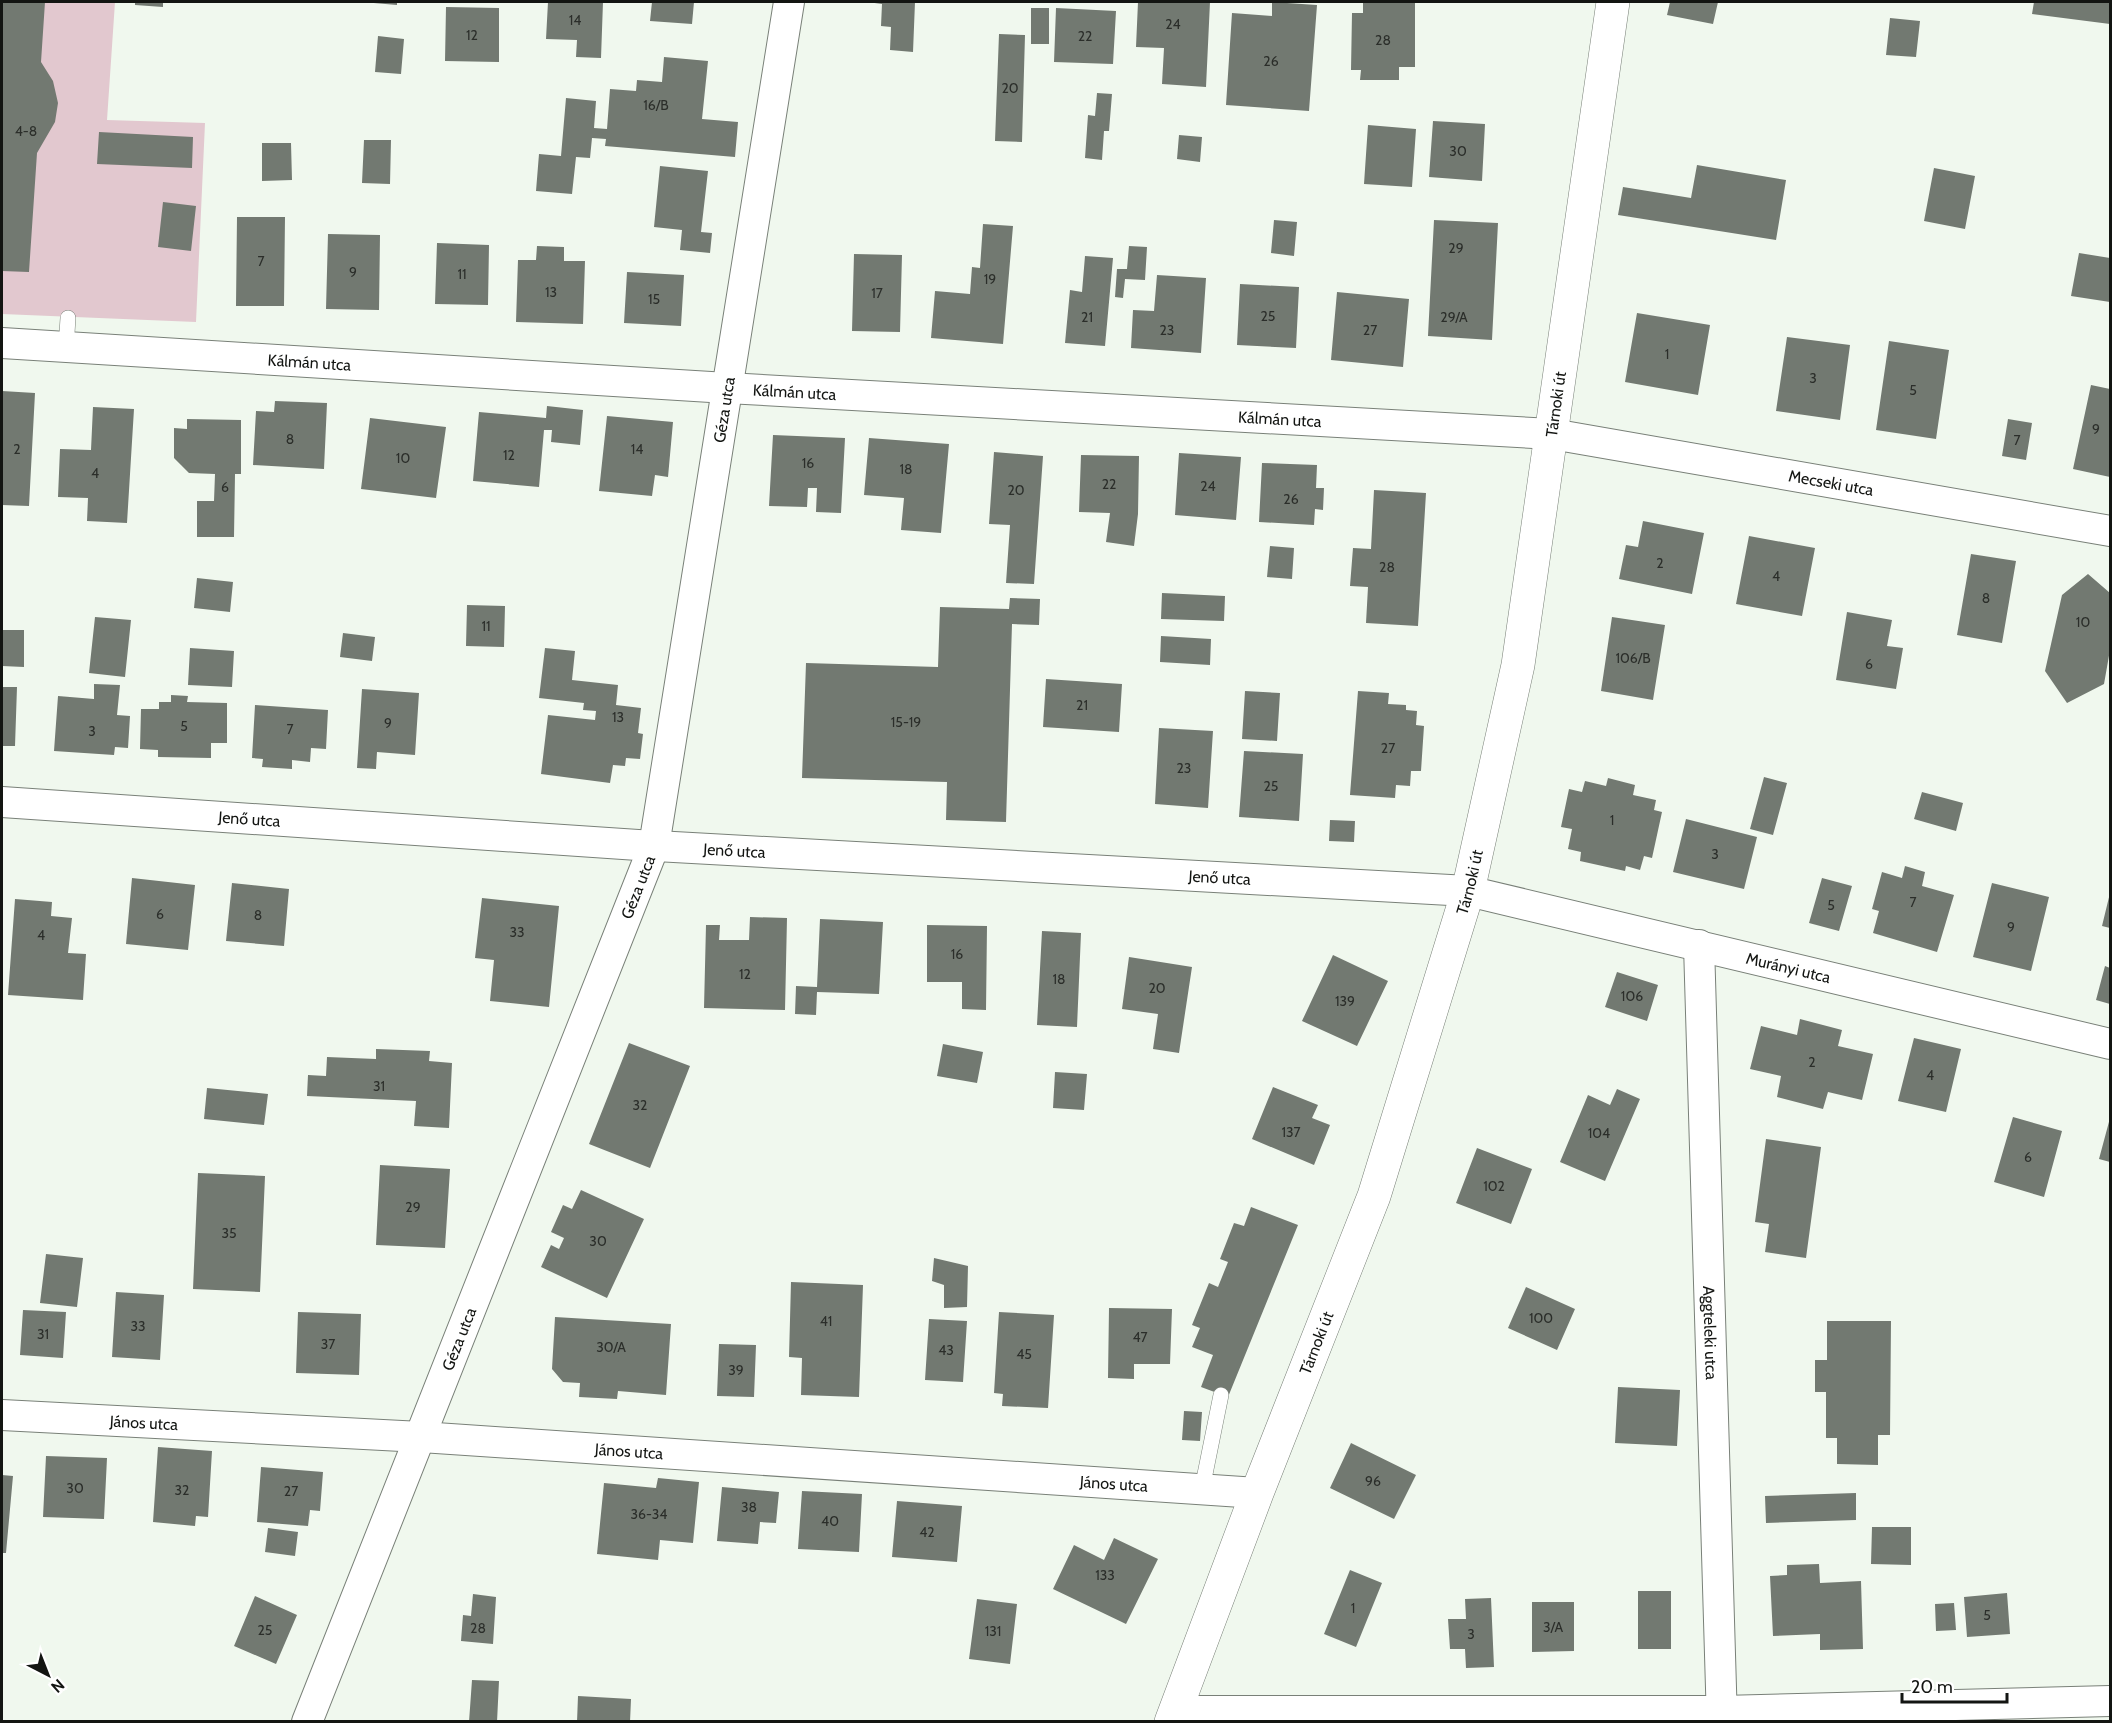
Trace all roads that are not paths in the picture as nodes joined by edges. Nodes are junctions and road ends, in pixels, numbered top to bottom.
1 (789, 2) edge
2 (1613, 2) edge
3 (68, 318) dead end
4 (2, 343) edge
5 (66, 348) junction
6 (727, 388) junction
7 (1552, 434) junction
8 (2110, 531) edge
9 (2, 802) edge
10 (654, 846) junction
11 (1468, 891) junction
12 (1699, 945) junction
13 (2110, 1044) edge
14 (1221, 1395) dead end
15 (2, 1415) edge
16 (421, 1437) junction
17 (1202, 1489) junction
18 (1257, 1493) junction
19 (2110, 1701) edge
20 (1174, 1716) edge
21 (1722, 1716) edge
22 (307, 1722) edge

1 - 6 street, Géza utca
2 - 7 street, Tárnoki út
3 - 5 lane
4 - 5 street, Kálmán utca
5 - 6 street, Kálmán utca
6 - 7 street, Kálmán utca
6 - 10 street, Géza utca
7 - 8 street, Mecseki utca
7 - 11 street, Tárnoki út
9 - 10 street, Jenő utca
10 - 11 street, Jenő utca
10 - 16 street, Géza utca
11 - 12 street, Murányi utca
11 - 18 street, Tárnoki út
12 - 13 street, Murányi utca
12 - 21 street, Aggteleki utca
14 - 17 lane
15 - 16 street, János utca
16 - 17 street, János utca
16 - 22 street, Géza utca
17 - 18 street, János utca
18 - 20 street, Tárnoki út
19 - 21 street
20 - 21 street

